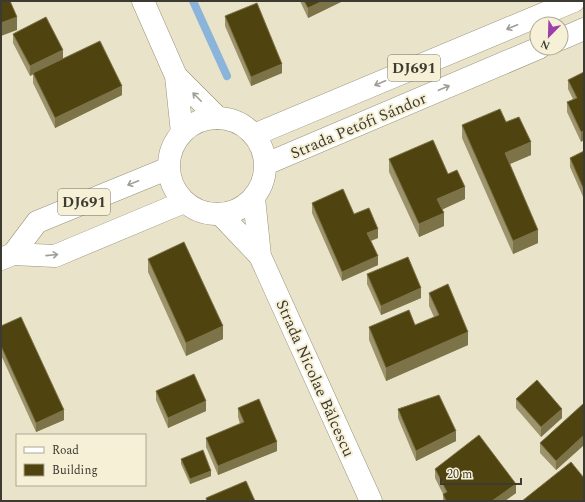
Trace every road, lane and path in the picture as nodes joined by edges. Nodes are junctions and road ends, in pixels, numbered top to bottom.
1 (143, 1) edge
2 (574, 1) edge
3 (584, 29) edge
4 (569, 35) edge
5 (529, 52) edge
6 (176, 76) junction
7 (218, 118) junction
8 (182, 133) junction
9 (254, 135) junction
10 (266, 164) junction
11 (169, 168) junction
12 (254, 198) junction
13 (184, 202) junction
14 (221, 215) junction
15 (260, 256) junction
16 (7, 257) edge
17 (372, 501) edge

1 - 6 main road
2 -> 9 main road, Strada Petőfi Sándor / DJ691
3 - 4 main road
10 -> 5 main road, Strada Petőfi Sándor / DJ691
7 -> 6 main road
6 - 8 main road
7 - 8 main road
7 - 9 main road
8 - 11 main road
9 - 10 main road
10 - 12 main road
11 - 13 main road
11 -> 16 main road, DJ691
12 - 14 main road
12 - 15 main road, Strada Nicolae Bălcescu
13 - 14 main road
16 -> 13 main road, DJ691
14 - 15 main road, Strada Nicolae Bălcescu
15 - 17 main road, Strada Nicolae Bălcescu

